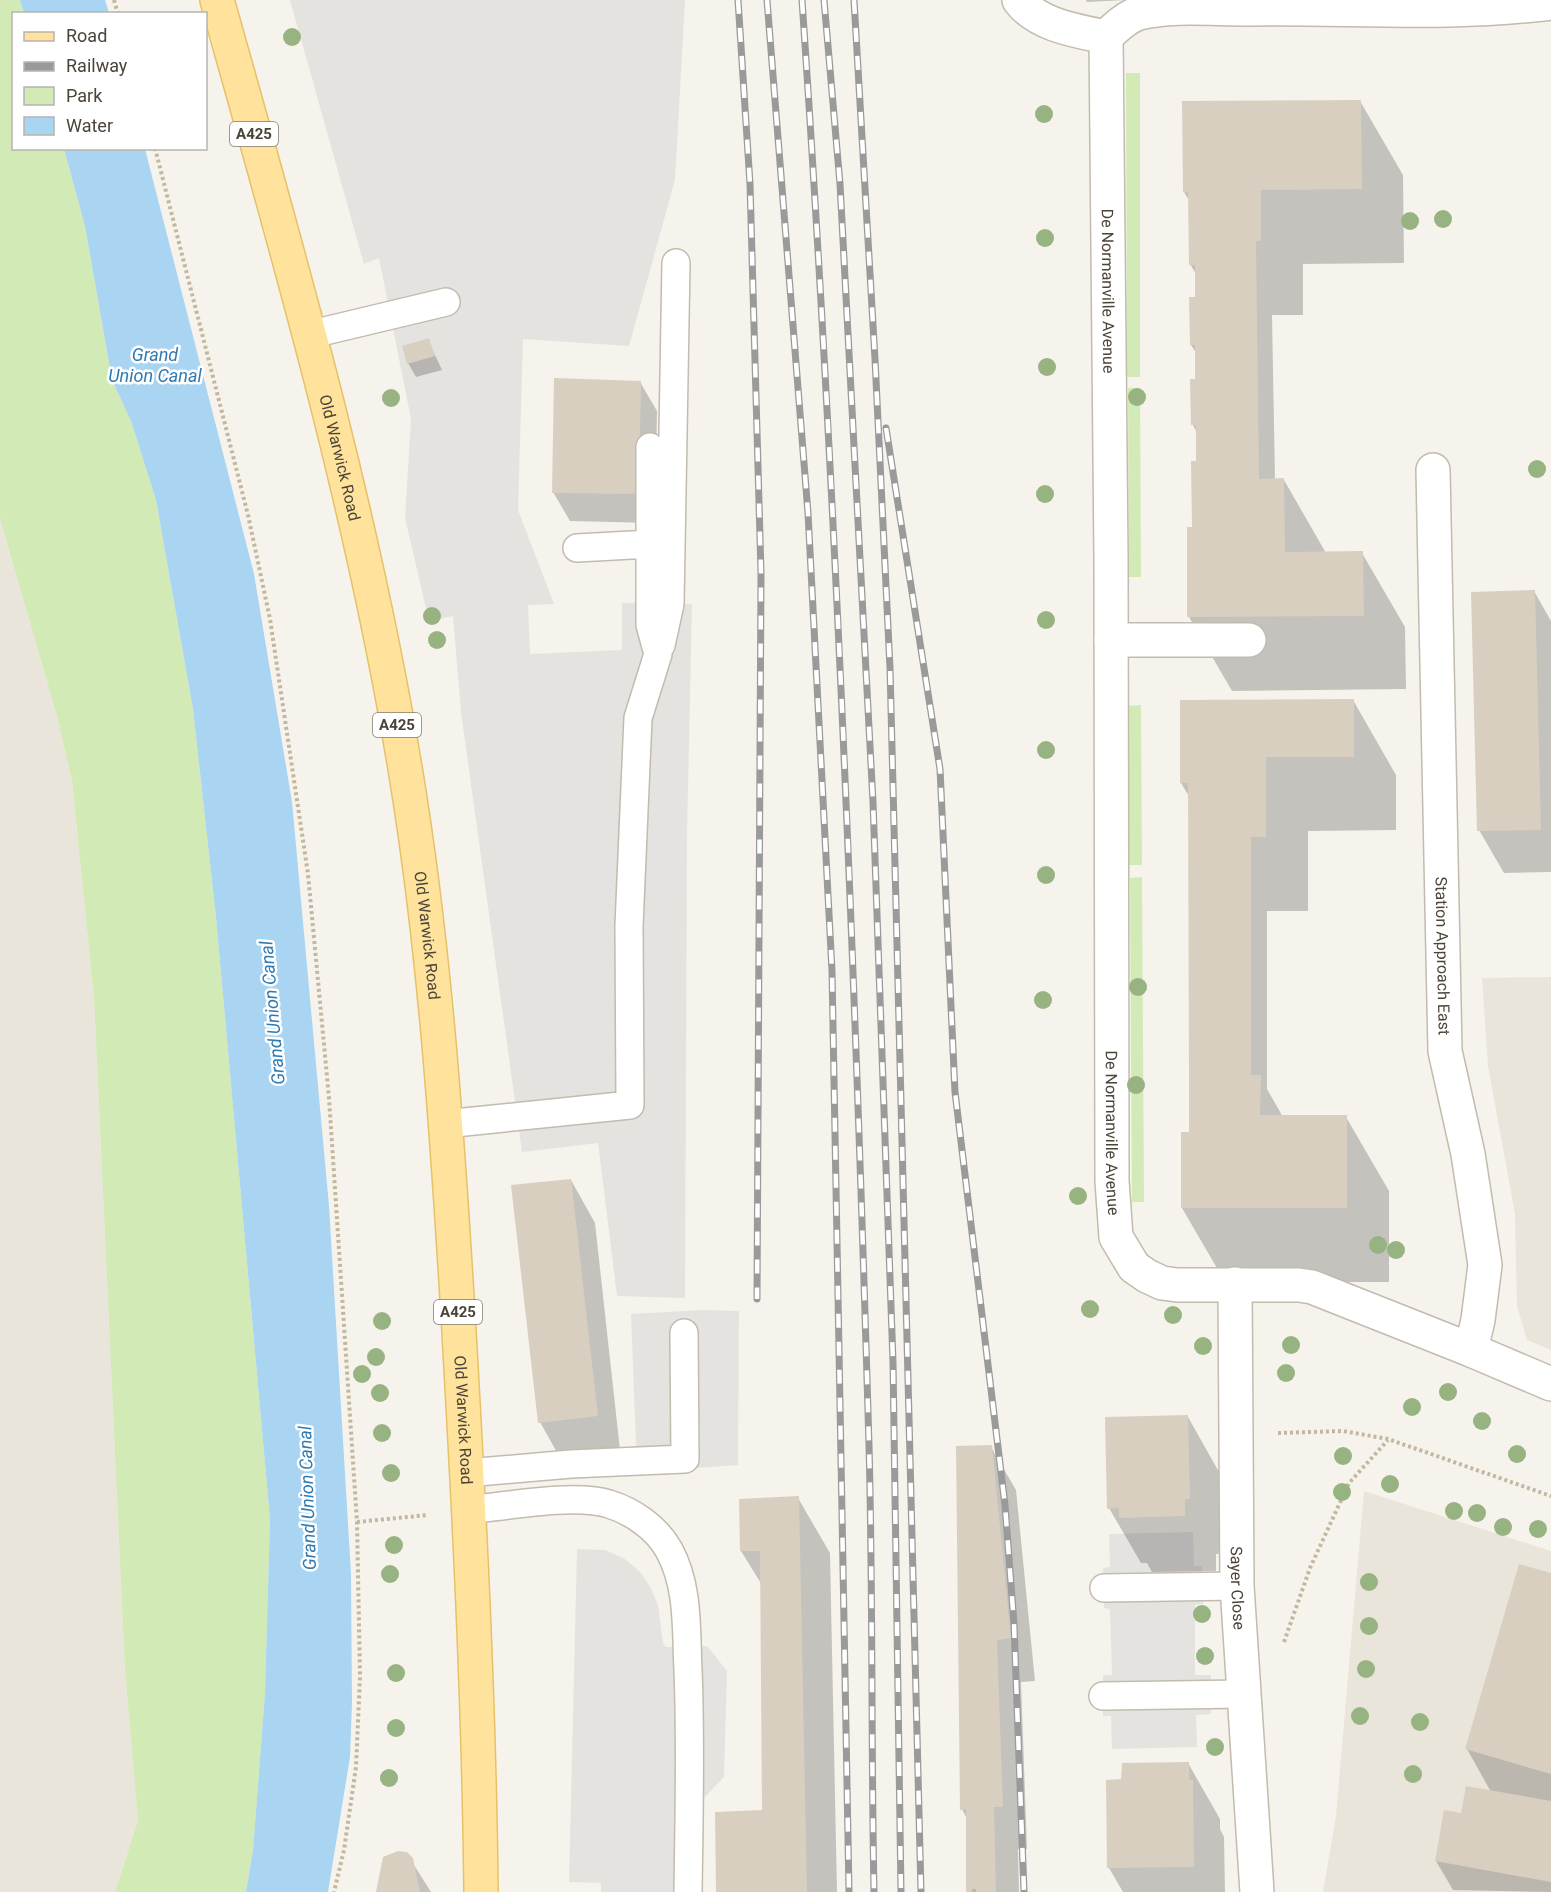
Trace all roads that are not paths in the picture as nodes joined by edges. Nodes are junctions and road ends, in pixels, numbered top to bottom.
1 (217, 0) edge
2 (1019, 0) edge
3 (1551, 3) edge
4 (1106, 37) junction
5 (676, 263) dead end
6 (447, 302) dead end
7 (308, 335) junction
8 (650, 447) dead end
9 (1433, 470) dead end
10 (650, 544) junction
11 (577, 548) dead end
12 (1111, 640) junction
13 (1250, 640) dead end
14 (658, 654) junction
15 (445, 1124) junction
16 (1235, 1284) junction
17 (684, 1333) dead end
18 (1471, 1350) junction
19 (1551, 1384) edge
20 (467, 1473) junction
21 (469, 1510) junction
22 (1237, 1586) junction
23 (1104, 1587) dead end
24 (1244, 1694) junction
25 (1103, 1696) dead end
26 (481, 1892) edge
27 (688, 1892) edge
28 (1257, 1892) edge

1 - 7 main road, Old Warwick Road / A425
2 - 4 street
3 - 4 street
4 - 12 street, De Normanville Avenue
5 - 14 lane
6 - 7 lane
7 - 15 main road, Old Warwick Road / A425
8 - 10 lane
9 - 18 street, Station Approach East
10 - 11 lane
10 - 14 lane
12 - 13 street
12 - 16 street, De Normanville Avenue
14 - 15 lane
15 - 20 main road, Old Warwick Road / A425
16 - 18 street, De Normanville Avenue
16 - 22 street, Sayer Close
17 - 20 lane
18 - 19 street
20 - 21 main road, Old Warwick Road / A425
21 - 26 main road, Old Warwick Road / A425
21 - 27 lane
22 - 23 lane
22 - 24 street, Sayer Close
24 - 25 lane
24 - 28 street, Sayer Close

